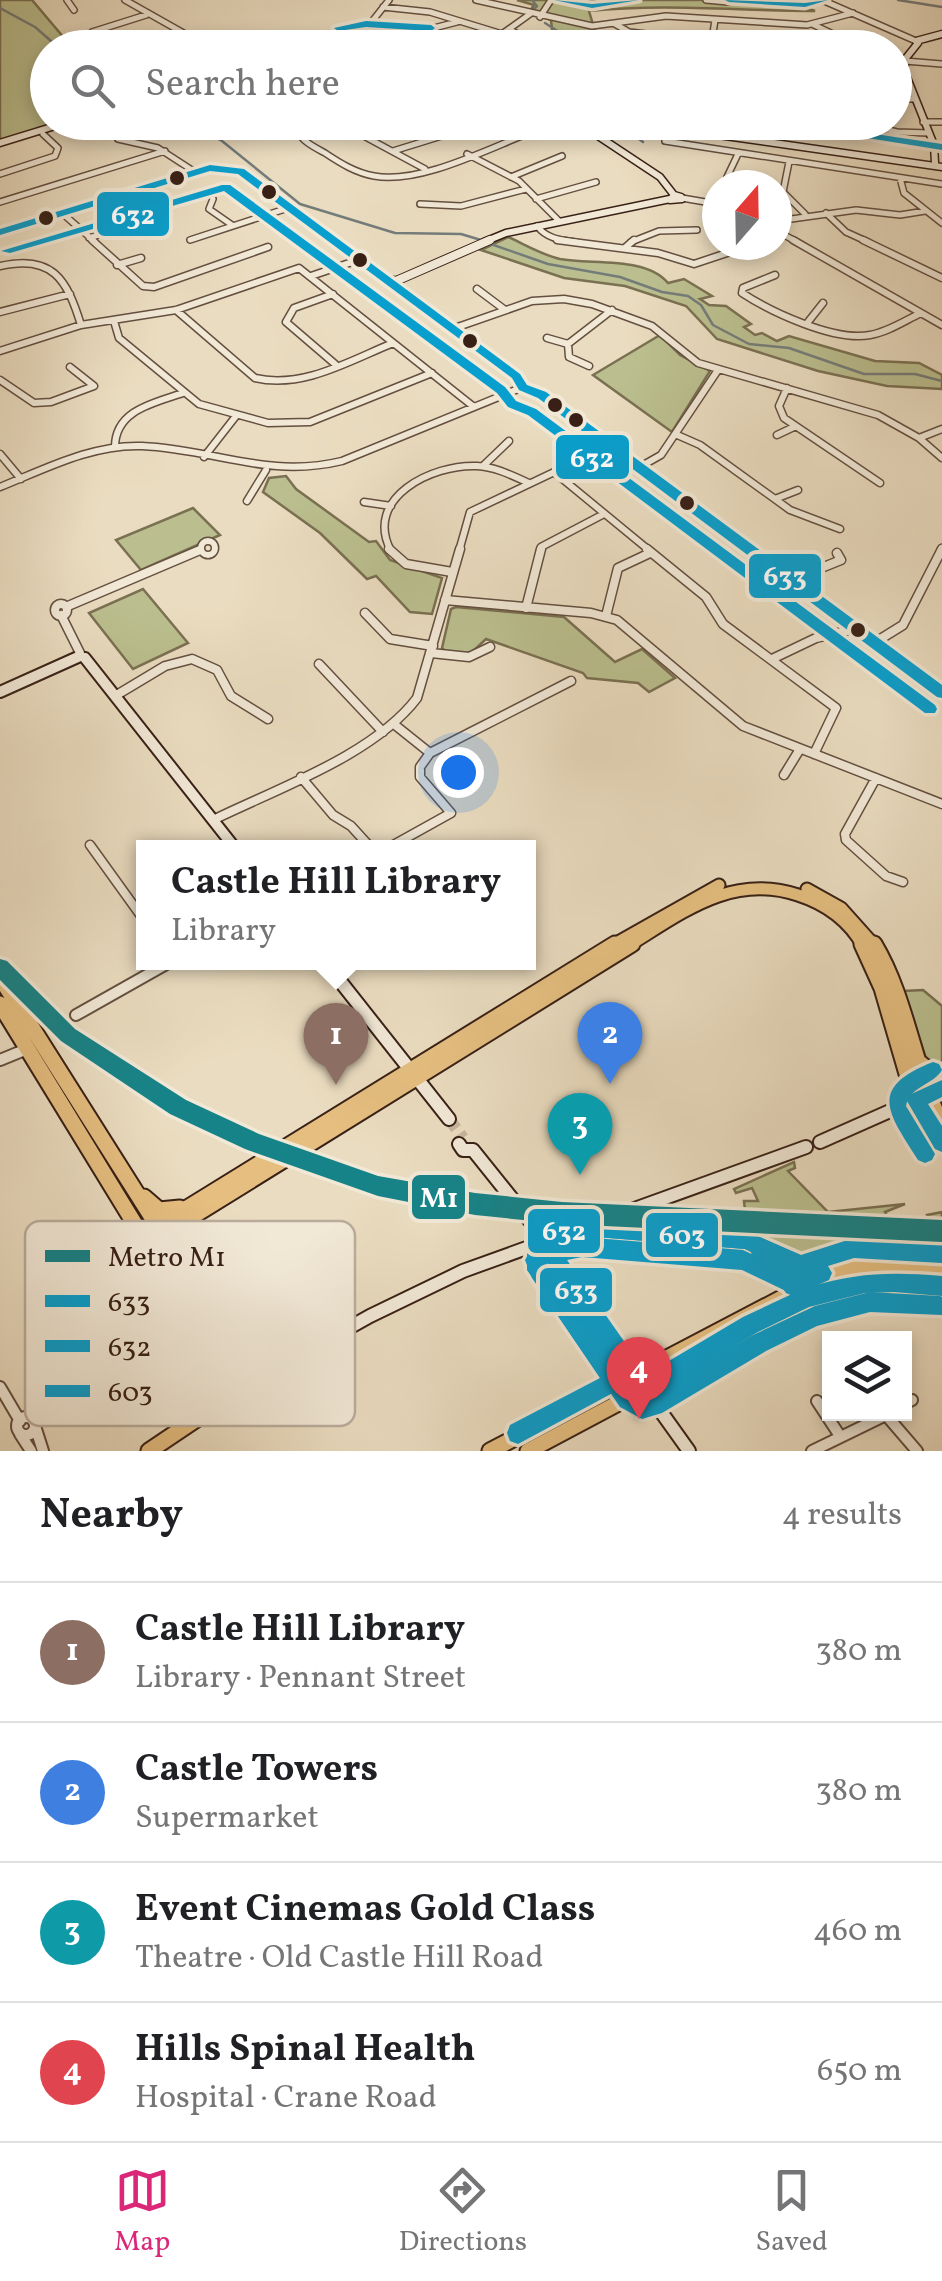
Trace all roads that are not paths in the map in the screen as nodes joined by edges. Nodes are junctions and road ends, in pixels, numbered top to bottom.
1 (67, 0) edge
2 (125, 0) edge
3 (390, 0) edge
4 (476, 0) edge
5 (550, 0) edge
6 (706, 0) edge
7 (822, 0) edge
8 (728, 2) edge
9 (383, 7) junction
10 (74, 10) dead end
11 (852, 13) junction
12 (146, 14) junction
13 (530, 14) junction
14 (540, 17) junction
15 (715, 20) junction
16 (457, 22) junction
17 (615, 24) junction
18 (814, 24) junction
19 (98, 30) edge
20 (176, 30) edge
21 (369, 30) edge
22 (426, 30) edge
23 (487, 30) edge
24 (510, 30) edge
25 (626, 30) edge
26 (714, 30) edge
27 (826, 30) edge
28 (893, 30) edge
29 (942, 34) edge
30 (912, 38) edge
31 (919, 41) junction
32 (912, 50) edge
33 (912, 61) edge
34 (942, 64) edge
35 (912, 96) edge
36 (913, 99) joint
37 (924, 122) junction
38 (942, 122) edge
39 (912, 132) edge
40 (929, 133) junction
41 (30, 134) edge
42 (49, 140) edge
43 (126, 140) edge
44 (303, 140) edge
45 (372, 140) edge
46 (429, 140) edge
47 (506, 140) edge
48 (604, 140) edge
49 (755, 140) edge
50 (665, 141) dead end
51 (0, 143) edge
52 (393, 151) junction
53 (165, 152) junction
54 (466, 154) junction
55 (738, 154) junction
56 (562, 156) dead end
57 (789, 162) junction
58 (937, 165) edge
59 (425, 169) junction
60 (731, 170) edge
61 (842, 170) junction
62 (194, 172) junction
63 (0, 174) edge
64 (378, 176) junction
65 (511, 177) junction
66 (900, 178) junction
67 (596, 182) dead end
68 (839, 182) dead end
69 (374, 184) dead end
70 (942, 184) edge
71 (526, 189) junction
72 (675, 198) junction
73 (213, 199) dead end
74 (536, 199) junction
75 (0, 202) edge
76 (702, 202) edge
77 (420, 204) dead end
78 (288, 208) junction
79 (925, 210) junction
80 (62, 213) junction
81 (826, 213) junction
82 (804, 214) junction
83 (154, 217) dead end
84 (792, 217) edge
85 (558, 221) junction
86 (942, 224) edge
87 (232, 225) junction
88 (537, 226) junction
89 (697, 230) dead end
90 (0, 232) edge
91 (89, 238) junction
92 (190, 240) dead end
93 (792, 240) edge
94 (268, 247) dead end
95 (626, 247) junction
96 (141, 258) dead end
97 (361, 259) junction
98 (706, 260) edge
99 (117, 265) junction
100 (0, 266) edge
101 (775, 275) dead end
102 (311, 276) junction
103 (942, 278) edge
104 (392, 282) junction
105 (477, 289) dead end
106 (70, 294) junction
107 (332, 294) junction
108 (823, 304) dead end
109 (176, 310) junction
110 (505, 310) junction
111 (612, 310) junction
112 (0, 312) edge
113 (921, 313) junction
114 (114, 321) junction
115 (808, 322) junction
116 (81, 325) junction
117 (942, 325) edge
118 (452, 328) junction
119 (547, 338) dead end
120 (392, 343) junction
121 (568, 344) junction
122 (0, 351) edge
123 (335, 364) junction
124 (588, 366) dead end
125 (70, 367) dead end
126 (718, 370) junction
127 (432, 373) junction
128 (0, 380) edge
129 (525, 386) junction
130 (787, 388) junction
131 (183, 393) junction
132 (474, 406) junction
133 (236, 416) junction
134 (796, 426) junction
135 (942, 429) edge
136 (676, 434) junction
137 (777, 435) dead end
138 (919, 438) junction
139 (509, 441) dead end
140 (610, 446) junction
141 (116, 447) junction
142 (0, 454) edge
143 (204, 458) junction
144 (942, 458) edge
145 (483, 466) junction
146 (638, 468) junction
147 (266, 470) junction
148 (554, 472) junction
149 (21, 479) junction
150 (880, 482) dead end
151 (529, 483) junction
152 (0, 488) edge
153 (798, 490) dead end
154 (775, 500) junction
155 (247, 501) dead end
156 (364, 502) dead end
157 (390, 506) junction
158 (602, 516) junction
159 (840, 530) dead end
160 (942, 548) edge
161 (200, 550) dead end
162 (650, 553) junction
163 (837, 553) dead end
164 (452, 572) junction
165 (788, 581) junction
166 (445, 600) junction
167 (526, 608) junction
168 (365, 612) dead end
169 (606, 616) junction
170 (855, 630) junction
171 (874, 643) junction
172 (490, 647) dead end
173 (432, 649) junction
174 (81, 656) junction
175 (772, 659) junction
176 (319, 664) dead end
177 (571, 680) dead end
178 (0, 692) edge
179 (942, 693) edge
180 (115, 696) junction
181 (268, 718) dead end
182 (394, 725) junction
183 (383, 732) junction
184 (800, 749) junction
185 (430, 753) junction
186 (814, 754) junction
187 (784, 775) dead end
188 (301, 777) junction
189 (876, 778) junction
190 (942, 804) edge
191 (213, 820) junction
192 (229, 840) edge
193 (363, 840) edge
194 (402, 840) edge
195 (90, 845) dead end
196 (903, 882) dead end
197 (136, 909) edge
198 (156, 970) edge
199 (331, 970) edge
200 (0, 977) edge
201 (0, 1004) edge
202 (76, 1015) dead end
203 (30, 1024) junction
204 (24, 1044) junction
205 (914, 1056) junction
206 (5, 1058) edge
207 (413, 1074) junction
208 (942, 1084) edge
209 (921, 1099) junction
210 (449, 1118) tunnel mouth
211 (941, 1118) edge
212 (942, 1143) edge
213 (469, 1145) tunnel mouth
214 (127, 1179) junction
215 (203, 1197) junction
216 (143, 1221) edge
217 (146, 1221) edge
218 (171, 1221) edge
219 (175, 1221) edge
220 (542, 1240) junction
221 (942, 1273) edge
222 (942, 1286) edge
223 (781, 1305) junction
224 (355, 1327) edge
225 (639, 1382) junction
226 (0, 1387) edge
227 (817, 1402) dead end
228 (872, 1421) edge
229 (893, 1421) edge
230 (25, 1422) edge
231 (27, 1426) edge
232 (28, 1426) edge
233 (185, 1426) edge
234 (840, 1436) junction
235 (31, 1451) edge
236 (43, 1451) edge
237 (149, 1451) edge
238 (490, 1451) edge
239 (528, 1451) edge
240 (690, 1451) edge
241 (812, 1451) edge
242 (917, 1451) edge

1 - 10 street
2 - 12 street
3 - 9 street
4 - 13 street
5 - 14 street
6 - 8 street
7 - 11 street
9 - 16 street
9 - 21 street
11 - 18 street
11 - 28 street
12 - 19 street
12 - 20 street
13 - 14 street
13 - 24 street
14 - 17 street
15 - 17 street
15 - 18 street
15 - 26 street
16 - 22 street
16 - 23 street
17 - 25 street
18 - 27 street
29 - 31 street
30 - 31 street
31 - 32 street
33 - 34 street
35 - 36 street
36 - 37 street
37 - 38 street
37 - 40 street
39 - 40 street
40 - 58 street
41 - 51 street
42 - 63 street
43 - 53 street
44 - 64 street
45 - 52 street
46 - 52 street
47 - 54 street
48 - 72 street
49 - 58 street
50 - 55 street
52 - 59 street
53 - 62 street
53 - 75 street
54 - 59 street
54 - 65 street
55 - 57 street
55 - 60 street
56 - 65 street
57 - 61 street
57 - 82 street
59 - 64 street
61 - 66 street
61 - 68 street
62 - 78 street
62 - 80 street
64 - 69 street
65 - 71 street
66 - 70 street
66 - 79 street
67 - 74 street
71 - 74 street
71 - 77 street
72 - 76 street
72 - 85 street
73 - 87 street
74 - 85 street
78 - 87 street
78 - 97 street
79 - 81 street
79 - 86 street
80 - 90 street
80 - 91 street
81 - 82 street
81 - 103 street
82 - 84 street
83 - 91 street
85 - 88 street
87 - 92 street
88 - 95 street
88 - 104 street
89 - 95 street
91 - 99 street
93 - 113 street
94 - 99 street
95 - 98 street
96 - 99 street
97 - 102 street
97 - 104 street
100 - 106 street
101 - 115 street
102 - 107 street
102 - 109 street
104 - 118 street
105 - 110 street
106 - 112 street
106 - 116 street
107 - 120 street
107 - 123 street
108 - 115 street
109 - 114 street
109 - 123 street
110 - 111 street
110 - 118 street
111 - 121 street
111 - 126 street
113 - 115 street
113 - 117 street
114 - 116 street
114 - 131 street
116 - 122 street
118 - 129 street
119 - 121 street
120 - 123 street
120 - 127 street
121 - 124 street
125 - 128 street
126 - 130 street
126 - 136 street
127 - 132 street
127 - 133 street
129 - 132 street
129 - 140 street
130 - 134 street
130 - 138 street
131 - 133 street
131 - 141 street
132 - 147 street
133 - 143 street
134 - 137 street
134 - 150 street
135 - 138 street
136 - 146 street
136 - 154 street
138 - 144 street
139 - 145 street
140 - 146 street
140 - 148 street
141 - 143 street
141 - 149 street
142 - 149 street
143 - 147 street
145 - 151 street
145 - 157 street
146 - 165 street
147 - 155 street
148 - 151 street
148 - 158 street
149 - 152 street
151 - 164 street
153 - 154 street
154 - 159 street
156 - 157 street
157 - 164 street
158 - 162 street
158 - 167 street
160 - 171 street
161 - 174 street
162 - 169 street
162 - 175 street
163 - 165 street
164 - 166 street
165 - 170 street
166 - 167 street
166 - 173 street
167 - 169 street
168 - 173 street
169 - 184 street
170 - 171 street
170 - 175 street
171 - 179 street
172 - 173 street
173 - 182 street
174 - 178 street
174 - 180 street
175 - 186 street
176 - 183 street
177 - 185 street
180 - 181 street
180 - 191 street
182 - 183 street
182 - 185 street
183 - 188 street
184 - 186 street
184 - 187 street
185 - 194 street
186 - 189 street
188 - 191 street
188 - 193 street
189 - 190 street
189 - 196 street
191 - 192 street
195 - 197 street
198 - 202 street
199 - 207 street
200 - 203 main road
201 - 204 main road
203 - 204 main road
203 - 214 main road
204 - 206 street
204 - 216 main road
205 - 207 main road
205 - 208 main road
205 - 209 main road
207 - 209 main road
207 - 210 street
207 - 215 main road
207 - 219 main road
208 - 209 street
209 - 211 main road
209 - 212 main road
209 - 220 street
213 - 220 street
214 - 215 main road
214 - 217 main road
215 - 218 main road
220 - 224 street
220 - 225 street
221 - 223 main road
222 - 223 main road
223 - 225 main road
225 - 238 main road
225 - 239 main road
225 - 240 street
226 - 230 street
227 - 234 street
228 - 234 street
229 - 242 street
231 - 235 street
232 - 236 street
233 - 237 main road
234 - 241 street

